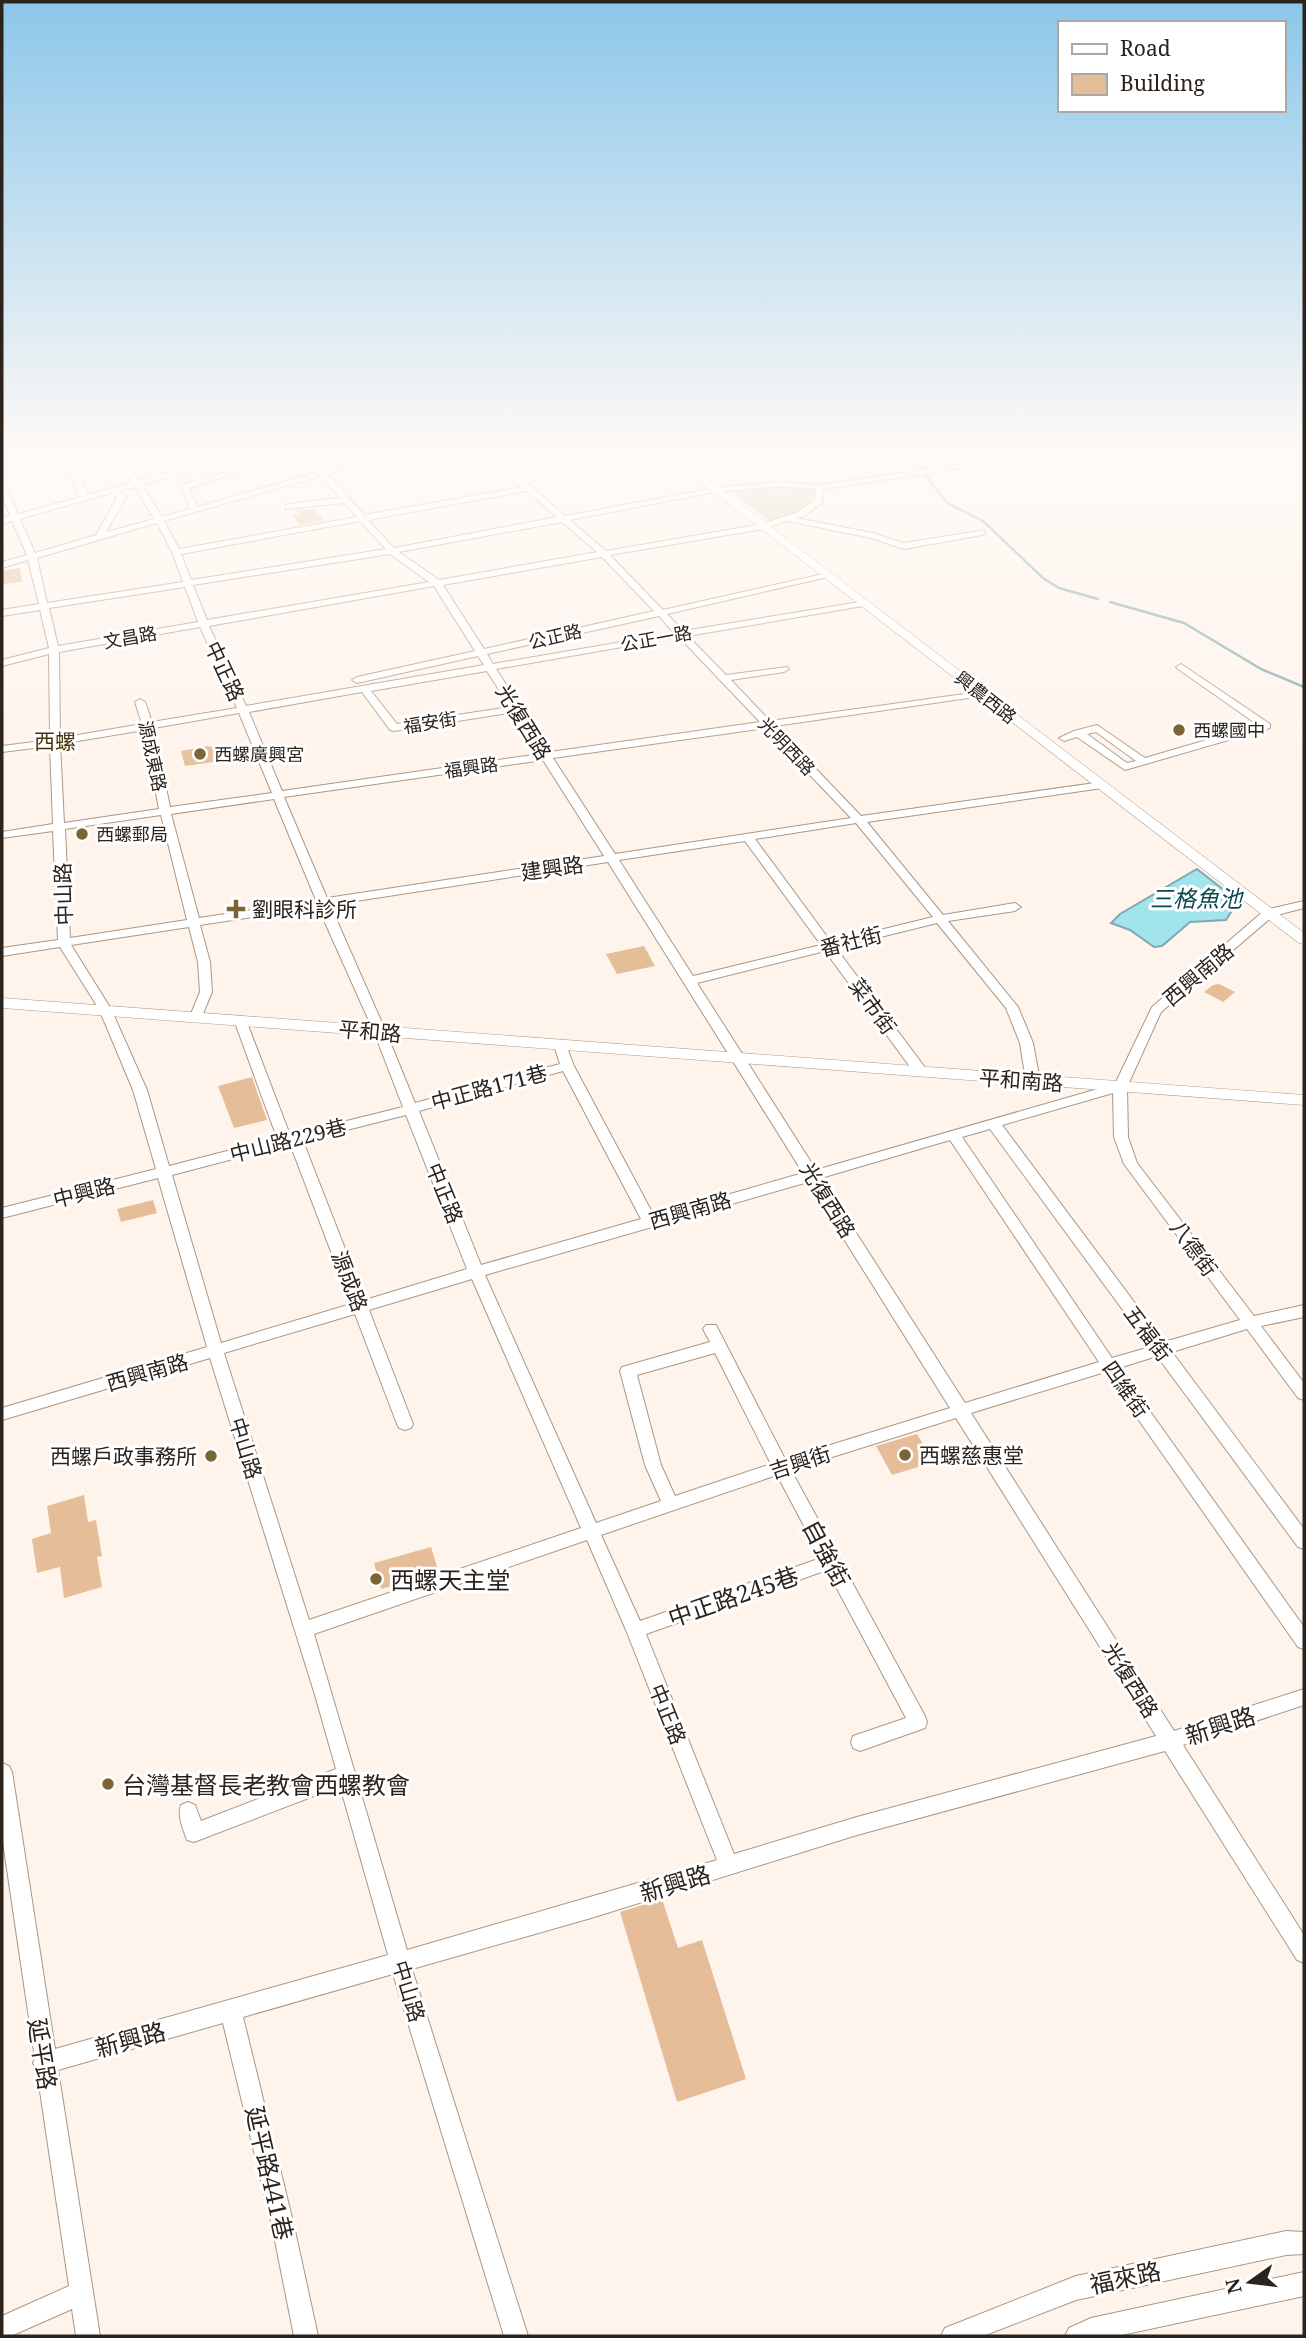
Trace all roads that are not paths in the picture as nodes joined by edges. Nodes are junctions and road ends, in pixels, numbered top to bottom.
1 (33, 563) edge
2 (180, 563) edge
3 (317, 563) edge
4 (409, 563) edge
5 (547, 563) edge
6 (613, 563) edge
7 (810, 563) edge
8 (827, 576) junction
9 (437, 583) junction
10 (187, 584) junction
11 (863, 603) junction
12 (44, 606) junction
13 (660, 612) junction
14 (2, 613) edge
15 (204, 625) junction
16 (678, 634) junction
17 (54, 650) junction
18 (481, 653) junction
19 (2, 663) edge
20 (490, 667) junction
21 (1181, 667) dead end
22 (784, 669) dead end
23 (722, 679) junction
24 (364, 688) junction
25 (982, 693) junction
26 (283, 701) junction
27 (140, 702) dead end
28 (242, 708) junction
29 (515, 709) junction
30 (766, 724) junction
31 (148, 725) junction
32 (1064, 738) dead end
33 (55, 742) junction
34 (2, 749) edge
35 (546, 757) junction
36 (1102, 785) junction
37 (279, 794) junction
38 (165, 811) junction
39 (860, 821) junction
40 (61, 827) junction
41 (2, 835) edge
42 (749, 839) junction
43 (612, 859) junction
44 (323, 902) junction
45 (1304, 904) edge
46 (1015, 907) dead end
47 (1269, 913) junction
48 (941, 919) junction
49 (192, 924) junction
50 (1304, 940) edge
51 (64, 943) junction
52 (830, 947) junction
53 (2, 952) edge
54 (689, 981) junction
55 (2, 1003) edge
56 (105, 1009) junction
57 (196, 1016) junction
58 (240, 1020) junction
59 (380, 1032) junction
60 (560, 1045) junction
61 (737, 1057) junction
62 (567, 1066) junction
63 (921, 1072) junction
64 (1033, 1081) junction
65 (1120, 1087) junction
66 (1304, 1100) edge
67 (411, 1109) junction
68 (993, 1123) junction
69 (953, 1134) junction
70 (290, 1140) junction
71 (166, 1172) junction
72 (812, 1174) junction
73 (2, 1213) edge
74 (650, 1222) junction
75 (476, 1272) junction
76 (360, 1307) junction
77 (1304, 1311) edge
78 (1249, 1323) junction
79 (1161, 1350) junction
80 (216, 1352) junction
81 (1109, 1365) junction
82 (1304, 1394) edge
83 (961, 1412) junction
84 (2, 1414) edge
85 (405, 1424) dead end
86 (781, 1467) junction
87 (671, 1505) junction
88 (590, 1533) junction
89 (1304, 1542) edge
90 (832, 1561) junction
91 (302, 1630) junction
92 (635, 1630) junction
93 (1304, 1641) edge
94 (1304, 1697) edge
95 (1170, 1741) junction
96 (860, 1742) dead end
97 (2, 1772) edge
98 (347, 1774) junction
99 (4, 1811) edge
100 (188, 1811) dead end
101 (729, 1866) junction
102 (1304, 1953) edge
103 (400, 1962) junction
104 (231, 2011) junction
105 (44, 2063) junction
106 (1304, 2242) edge
107 (1304, 2284) edge
108 (80, 2293) junction
109 (2, 2328) edge
110 (88, 2336) edge
111 (306, 2336) edge
112 (516, 2336) edge
113 (953, 2336) edge
114 (1077, 2336) edge

1 - 12 street, 中山路
2 - 10 street, 中正路
3 - 10 street
4 - 9 street, 光復西路
5 - 9 street, 文昌路
6 - 13 street, 光明西路
7 - 8 main road, 興農西路
8 - 11 main road, 興農西路
8 - 13 street, 公正路
9 - 15 street, 文昌路
9 - 18 street, 光復西路
10 - 12 street
10 - 15 street, 中正路
11 - 16 street, 公正一路
11 - 25 main road, 興農西路
12 - 14 street
12 - 17 street, 中山路
13 - 16 street, 光明西路
13 - 18 street, 公正路
15 - 17 street, 文昌路
15 - 28 street, 中正路
16 - 20 street, 公正一路
16 - 23 street, 光明西路
17 - 19 street, 文昌路
17 - 33 street, 中山路
18 - 20 street, 光復西路
18 - 26 street, 公正路
20 - 24 street, 公正路
20 - 29 street, 光復西路
21 - 32 street
22 - 23 street
23 - 30 street, 光明西路
24 - 26 street, 公正路
24 - 29 street, 福安街
25 - 30 street, 福興路
25 - 36 main road, 興農西路
26 - 28 street, 公正路
27 - 31 street, 源成東路
28 - 31 street, 公正路
28 - 37 street, 中正路
29 - 35 street, 光復西路
30 - 35 street, 福興路
30 - 39 street, 光明西路
31 - 33 street, 公正路
31 - 38 street, 源成東路
33 - 34 street, 公正路
33 - 40 street, 中山路
35 - 37 street, 福興路
35 - 43 street, 光復西路
36 - 39 street, 建興路
36 - 47 main road, 興農西路
37 - 38 street, 福興路
37 - 44 street, 中正路
38 - 40 street, 福興路
38 - 49 street
39 - 42 street, 建興路
39 - 48 street, 光明西路
40 - 41 street, 福興路
40 - 51 street, 中山路
42 - 43 street, 建興路
42 - 52 street, 菜市街
43 - 44 street, 建興路
43 - 54 street, 光復西路
44 - 49 street, 建興路
44 - 59 street, 中正路
45 - 47 street, 西興南路
46 - 48 street, 番社街
47 - 50 main road, 興農西路
47 - 65 street, 西興南路
48 - 52 street, 番社街
48 - 64 street, 光明西路
49 - 51 street, 建興路
49 - 57 street
51 - 53 street, 建興路
51 - 56 street, 中山路
52 - 54 street, 番社街
52 - 63 street, 菜市街
54 - 61 street, 光復西路
55 - 56 main road, 平和路
56 - 57 main road, 平和路
56 - 71 street, 中山路
57 - 58 main road, 平和路
58 - 59 main road, 平和路
58 - 70 street, 源成路
59 - 60 main road, 平和路
59 - 67 street, 中正路
60 - 61 main road, 平和路
60 - 62 street
61 - 63 main road, 平和南路
61 - 72 street, 光復西路
62 - 67 street, 中正路171巷
62 - 74 street
63 - 64 main road, 平和南路
64 - 65 main road, 平和南路
65 - 66 main road, 平和南路
65 - 68 street, 西興南路
65 - 78 street, 八德街
67 - 70 street, 中山路229巷
67 - 75 street, 中正路
68 - 69 street, 西興南路
68 - 79 street, 五福街
69 - 72 street, 西興南路
69 - 81 street, 四維街
70 - 71 street, 中山路229巷
70 - 76 street, 源成路
71 - 73 street, 中興路
71 - 80 street, 中山路
72 - 74 street, 西興南路
72 - 83 street, 光復西路
74 - 75 street, 西興南路
75 - 76 street, 西興南路
75 - 88 street, 中正路
76 - 80 street, 西興南路
76 - 85 street, 源成路
77 - 78 street, 吉興街
78 - 79 street, 吉興街
78 - 82 street, 八德街
79 - 81 street, 吉興街
79 - 89 street, 五福街
80 - 84 street, 西興南路
80 - 91 street, 中山路
81 - 83 street, 吉興街
81 - 93 street, 四維街
83 - 86 street, 吉興街
83 - 95 street, 光復西路
86 - 87 street, 吉興街
86 - 87 street, 自強街
86 - 90 street, 自強街
87 - 88 street, 吉興街
88 - 91 street, 吉興街
88 - 92 street, 中正路
90 - 92 street, 中正路245巷
90 - 96 street, 自強街
91 - 98 street, 中山路
92 - 101 street, 中正路
94 - 95 street, 新興路
95 - 101 street, 新興路
95 - 102 street, 光復西路
97 - 99 street, 延平路
98 - 100 street
98 - 103 street, 中山路
99 - 105 street, 延平路
101 - 103 street, 新興路
103 - 104 street, 新興路
103 - 112 street, 中山路
104 - 105 street, 新興路
104 - 111 street, 延平路441巷
105 - 108 street, 延平路
106 - 113 street, 福來路
107 - 114 street, 福來路
108 - 109 street
108 - 110 street, 延平路

